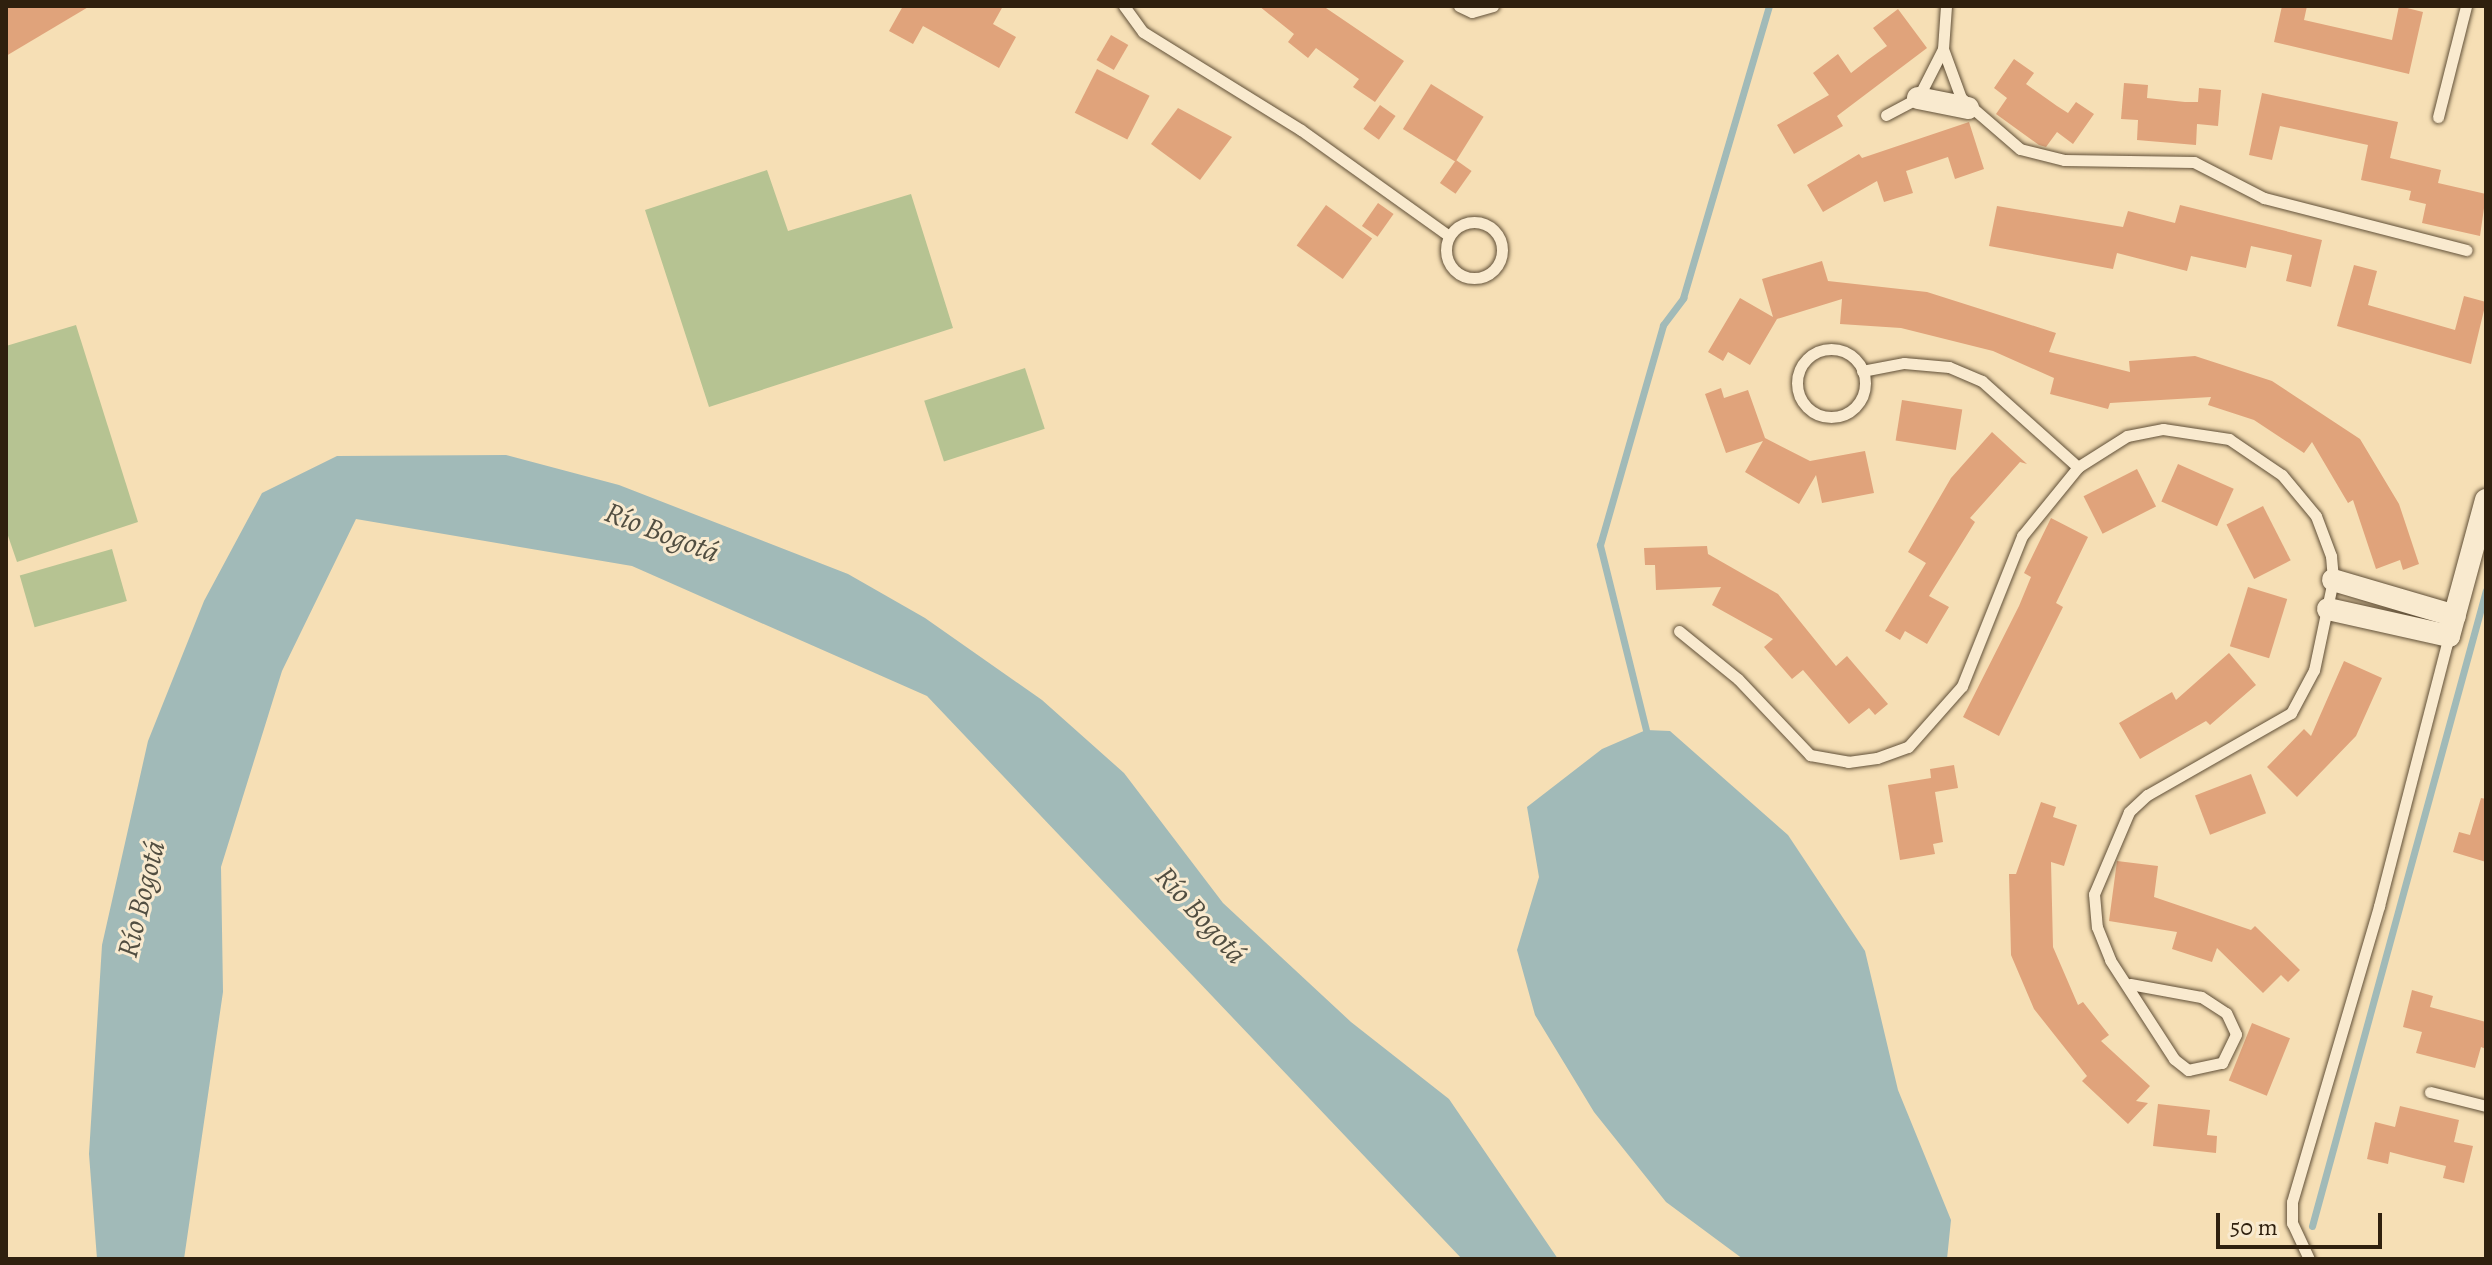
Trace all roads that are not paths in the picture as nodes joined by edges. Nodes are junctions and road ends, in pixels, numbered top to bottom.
1 (1124, 6) edge
2 (1459, 6) edge
3 (1493, 6) edge
4 (1946, 6) edge
5 (2466, 6) edge
6 (1943, 49) junction
7 (1918, 98) junction
8 (1968, 108) junction
9 (1886, 115) dead end
10 (2438, 117) dead end
11 (1449, 236) junction
12 (2466, 250) dead end
13 (1862, 371) junction
14 (2078, 467) junction
15 (2486, 500) edge
16 (2333, 580) junction
17 (2328, 609) junction
18 (2452, 626) junction
19 (1679, 631) dead end
20 (2130, 984) junction
21 (2430, 1092) dead end
22 (2486, 1106) edge
23 (2309, 1259) edge

1 - 11 lane
2 - 3 lane
4 - 6 lane
5 - 10 lane
6 - 7 lane
6 - 8 lane
7 - 8 street
7 - 9 lane
8 - 12 lane
11 - 11 lane
13 - 13 lane
13 - 14 lane
14 - 16 lane
14 - 19 lane
15 - 18 street
16 - 17 lane
16 - 18 street
17 - 18 street
17 - 20 lane
18 - 23 lane
20 - 20 lane
21 - 22 lane

